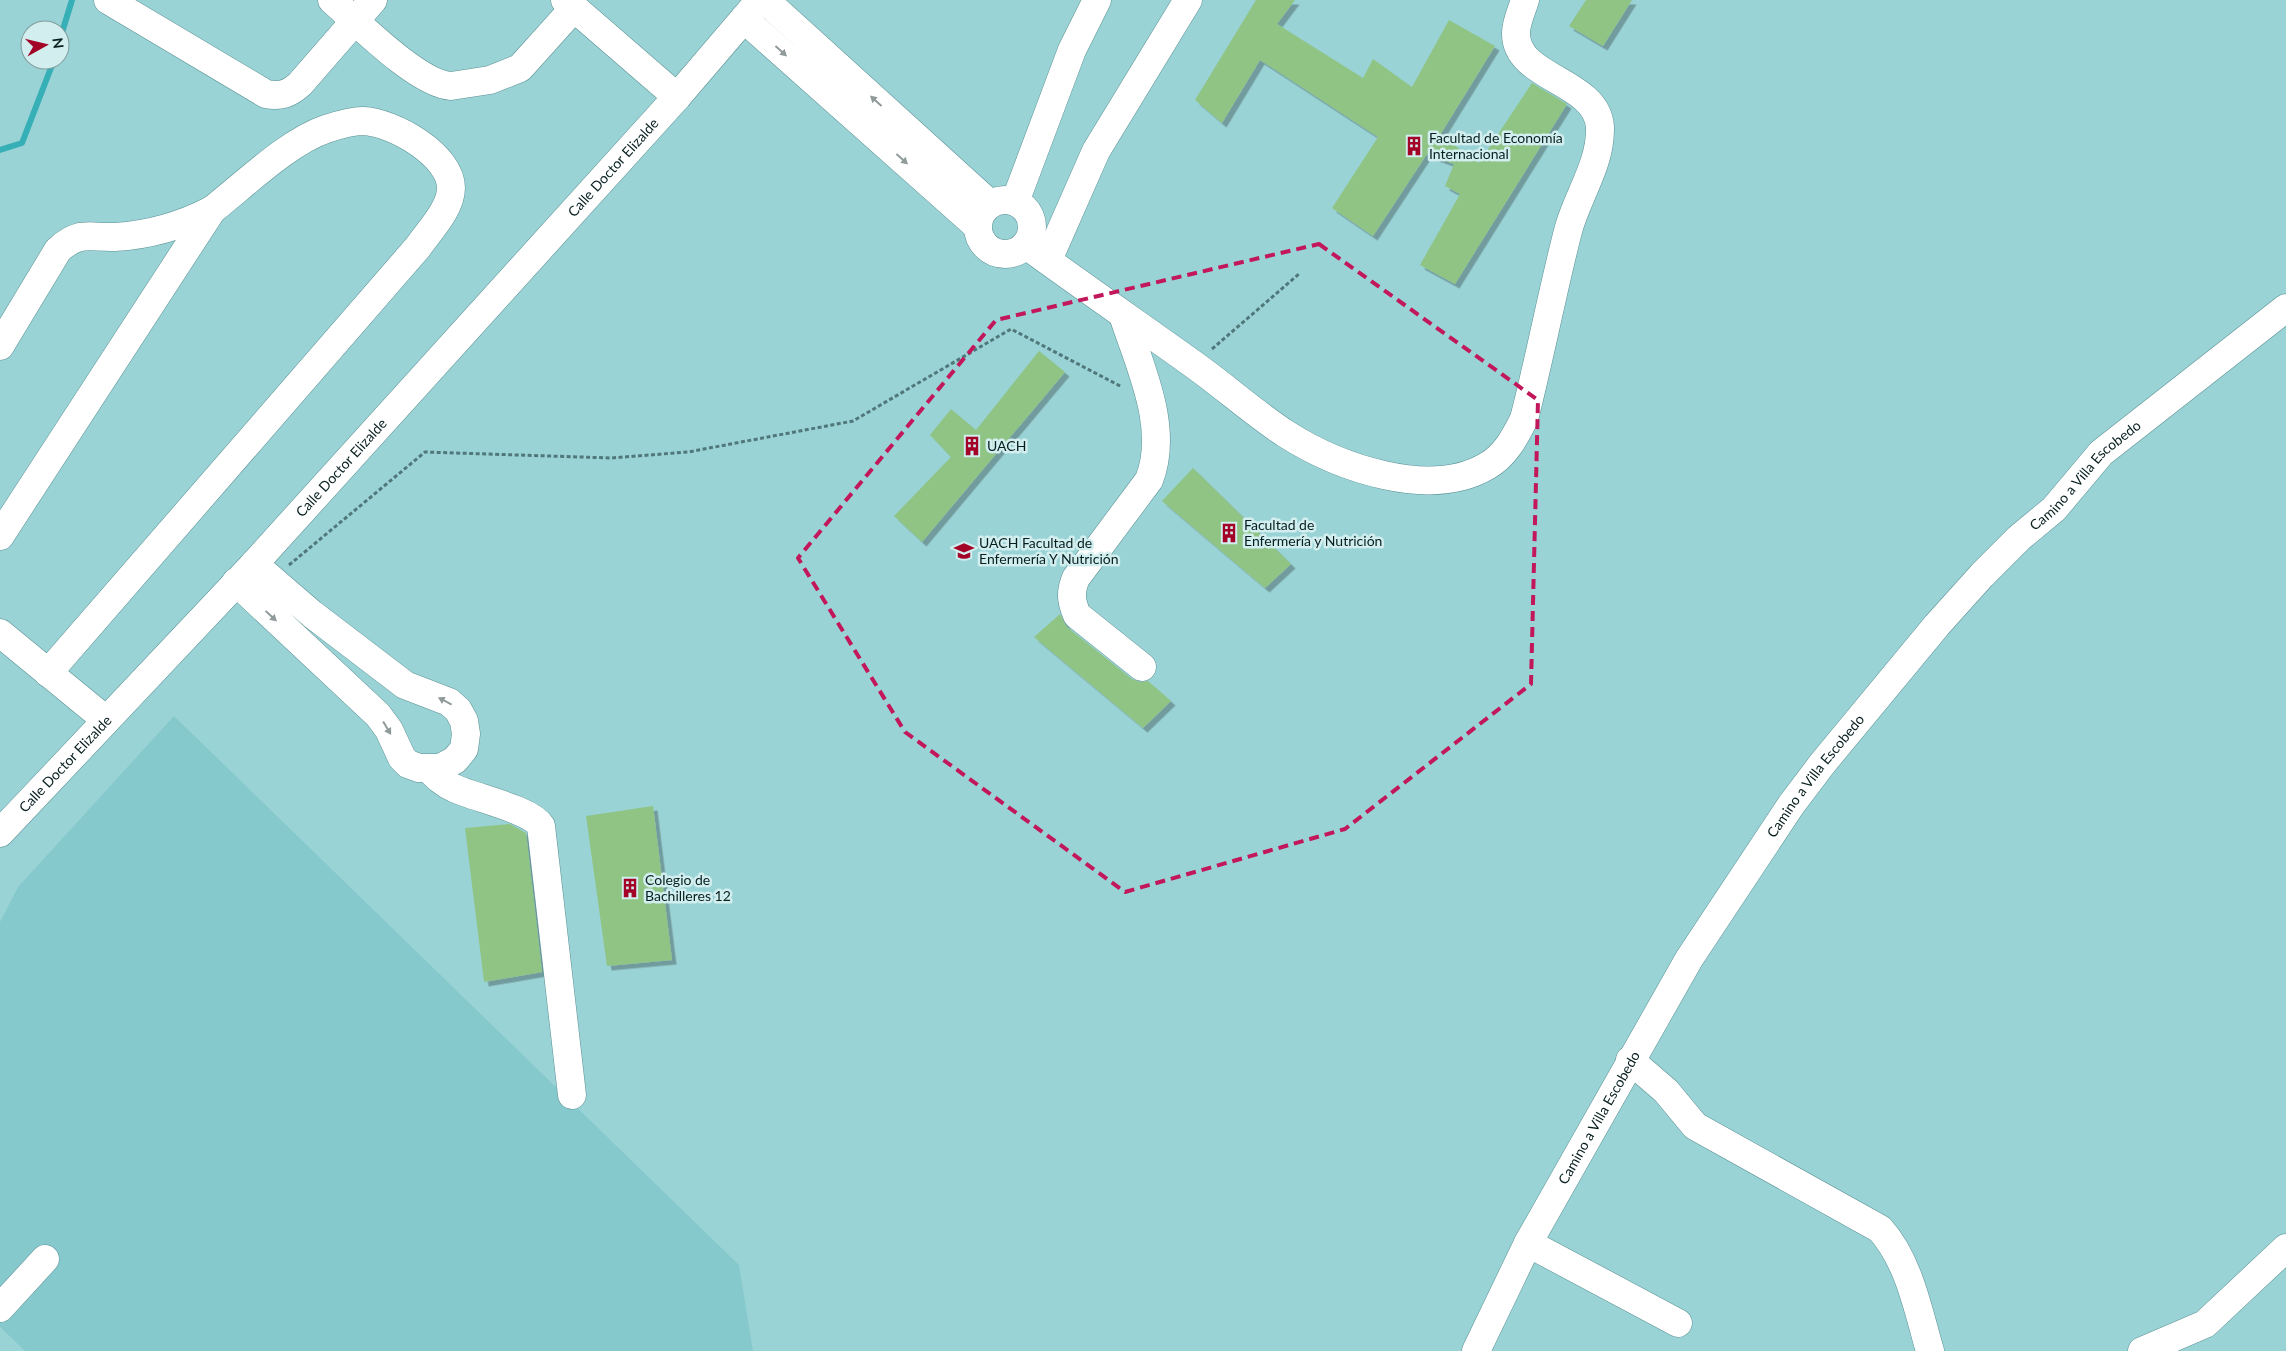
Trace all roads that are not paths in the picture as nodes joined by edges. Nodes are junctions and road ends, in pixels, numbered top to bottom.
1 (108, 0) edge
2 (332, 0) edge
3 (373, 0) edge
4 (765, 0) edge
5 (1097, 0) edge
6 (1188, 0) edge
7 (1525, 0) edge
8 (569, 4) edge
9 (752, 9) edge
10 (355, 21) junction
11 (676, 97) junction
12 (212, 210) junction
13 (994, 210) junction
14 (1037, 253) junction
15 (2286, 308) edge
16 (1122, 315) junction
17 (0, 346) edge
18 (0, 536) edge
19 (254, 575) junction
20 (0, 633) edge
21 (339, 635) junction
22 (318, 659) junction
23 (1142, 667) dead end
24 (384, 670) junction
25 (48, 673) junction
26 (360, 697) junction
27 (106, 720) junction
28 (429, 769) junction
29 (0, 833) edge
30 (1630, 1060) junction
31 (572, 1094) dead end
32 (1528, 1243) junction
33 (2286, 1248) edge
34 (45, 1259) dead end
35 (0, 1308) edge
36 (1678, 1323) dead end
37 (1476, 1351) edge
38 (1930, 1351) edge
39 (2142, 1351) edge

1 - 10 street
2 - 10 street
3 - 10 street
13 -> 4 street
5 - 13 street
6 - 14 street
7 - 16 street
8 - 10 street
8 - 11 street
9 - 11 street, Calle Doctor Elizalde
9 -> 13 street
11 - 19 street, Calle Doctor Elizalde
12 - 17 street
12 - 18 street
12 - 25 street
13 - 14 street
13 - 14 street
14 - 16 street
15 - 30 street, Camino a Villa Escobedo
16 - 23 street
19 - 21 street
19 -> 22 street
19 - 27 street, Calle Doctor Elizalde
20 - 25 street
21 - 22 street
21 - 24 street
22 - 26 street
24 - 26 street
28 -> 24 street
25 - 27 street
26 -> 28 street
27 - 29 street, Calle Doctor Elizalde
28 - 31 street
30 - 32 street, Camino a Villa Escobedo
30 - 38 street
32 - 36 street
32 - 37 street, Camino a Villa Escobedo
33 - 39 street
34 - 35 street

